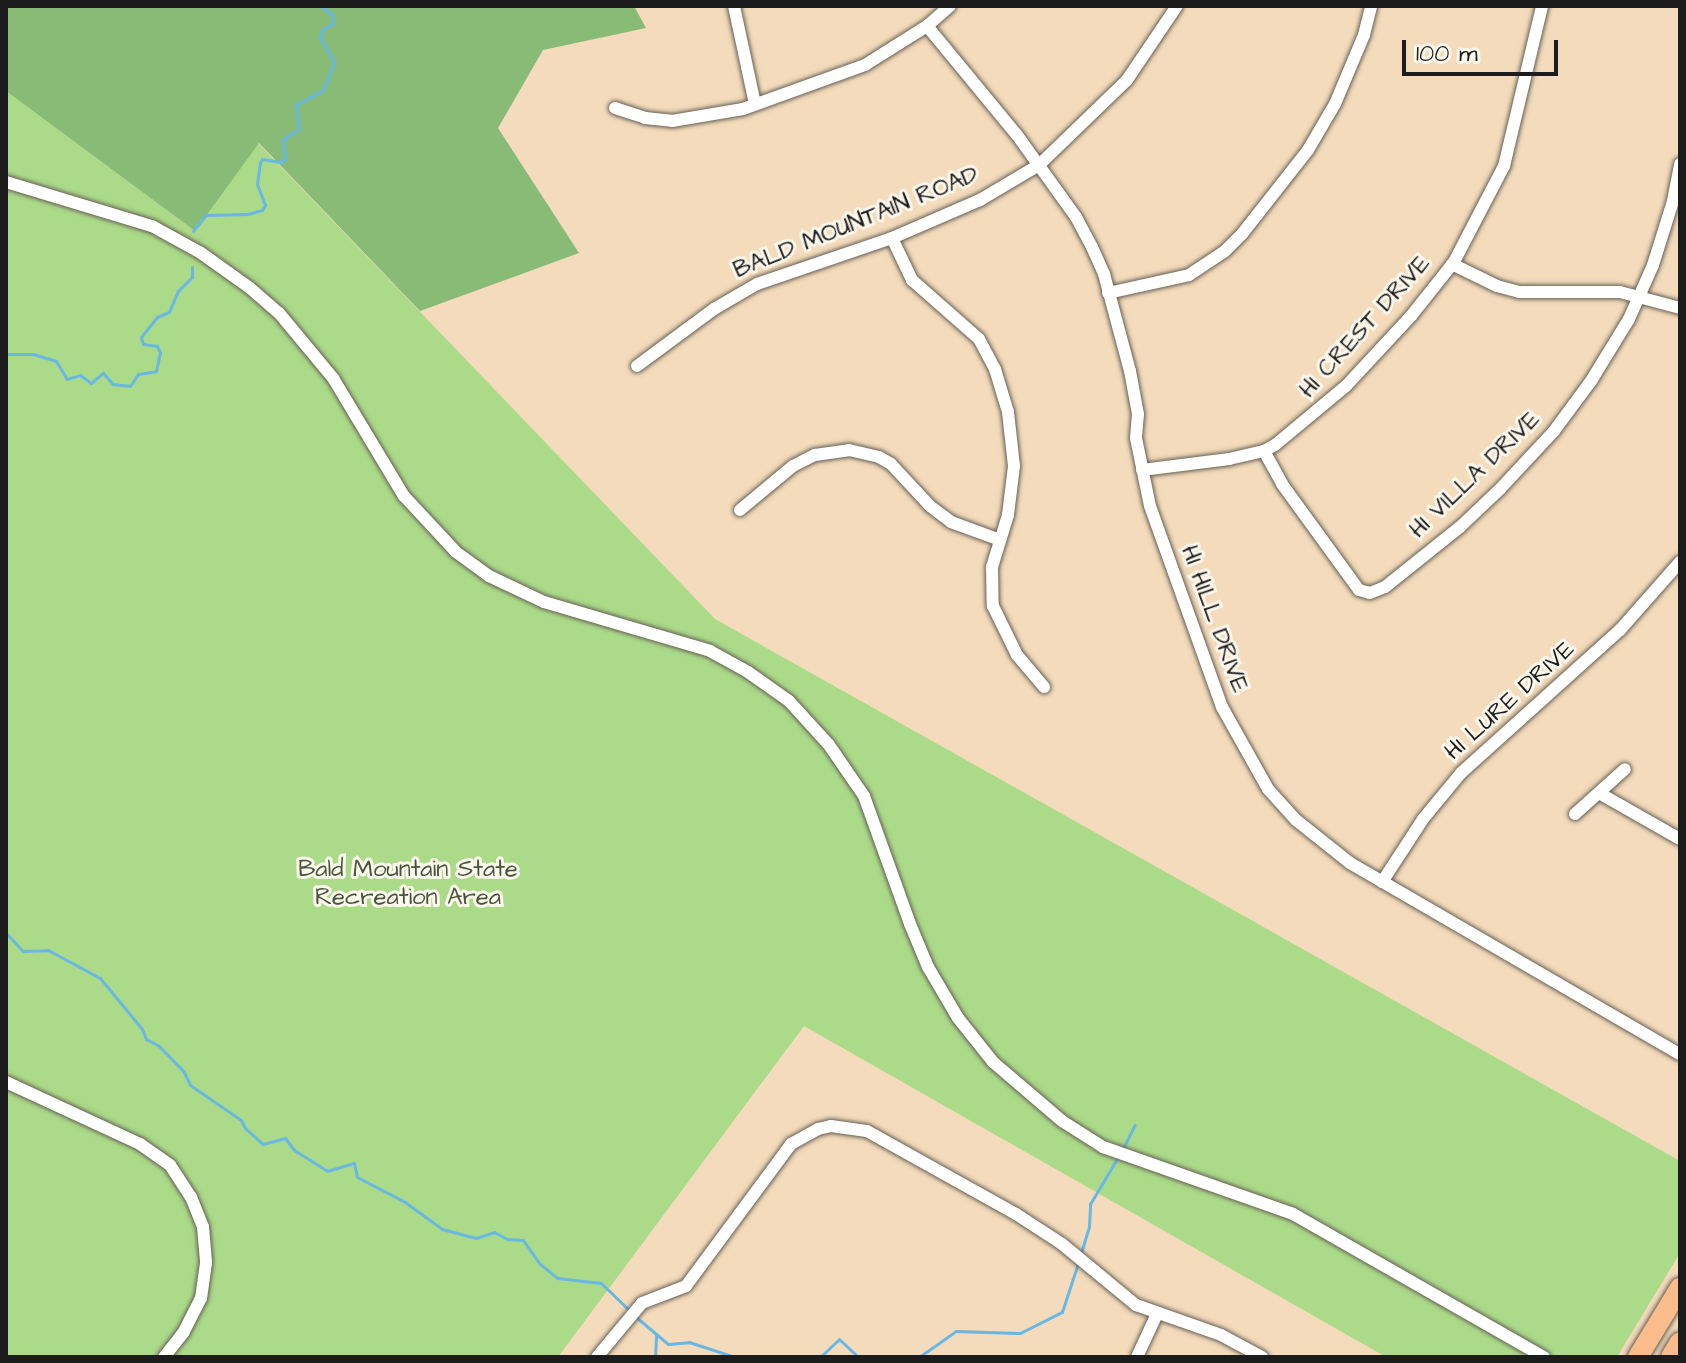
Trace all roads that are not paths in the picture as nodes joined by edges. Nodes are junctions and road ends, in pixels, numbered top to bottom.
1 (734, 6) edge
2 (950, 6) edge
3 (1177, 6) edge
4 (1371, 6) edge
5 (1542, 6) edge
6 (927, 26) junction
7 (755, 104) junction
8 (615, 108) dead end
9 (1680, 164) edge
10 (1039, 165) junction
11 (6, 182) edge
12 (892, 238) junction
13 (1452, 264) junction
14 (1108, 293) junction
15 (1639, 296) junction
16 (1680, 308) edge
17 (637, 366) dead end
18 (1264, 451) junction
19 (1142, 470) junction
20 (740, 510) dead end
21 (1000, 540) junction
22 (1680, 562) edge
23 (1044, 687) dead end
24 (1625, 769) dead end
25 (1599, 793) junction
26 (1575, 814) dead end
27 (1677, 832) edge
28 (1382, 882) junction
29 (1680, 1054) edge
30 (6, 1082) edge
31 (1680, 1288) edge
32 (1157, 1314) junction
33 (1680, 1342) edge
34 (164, 1357) edge
35 (597, 1357) edge
36 (1137, 1357) edge
37 (1262, 1357) edge
38 (1544, 1357) edge
39 (1638, 1357) edge
40 (1671, 1357) edge

1 - 7 street
2 - 6 street
3 - 10 street, BALD MOUNTAIN ROAD
4 - 14 street
5 - 13 street, HI CREST DRIVE
6 - 7 street
6 - 10 street, HI HILL DRIVE
7 - 8 street
9 - 15 street, HI VILLA DRIVE
10 - 12 street, BALD MOUNTAIN ROAD
10 - 14 street, HI HILL DRIVE
11 - 38 street
12 - 17 street, BALD MOUNTAIN ROAD
12 - 21 street
13 - 15 street
13 - 18 street, HI CREST DRIVE
14 - 19 street, HI HILL DRIVE
15 - 16 street
15 - 18 street, HI VILLA DRIVE
18 - 19 street, HI CREST DRIVE
19 - 28 street, HI HILL DRIVE
20 - 21 street
21 - 23 street
22 - 28 street, HI LURE DRIVE
24 - 25 street
25 - 26 street
25 - 27 street
28 - 29 street, HI HILL DRIVE
30 - 34 street
31 - 39 main road
32 - 35 street
32 - 36 street
32 - 37 street
33 - 40 main road

